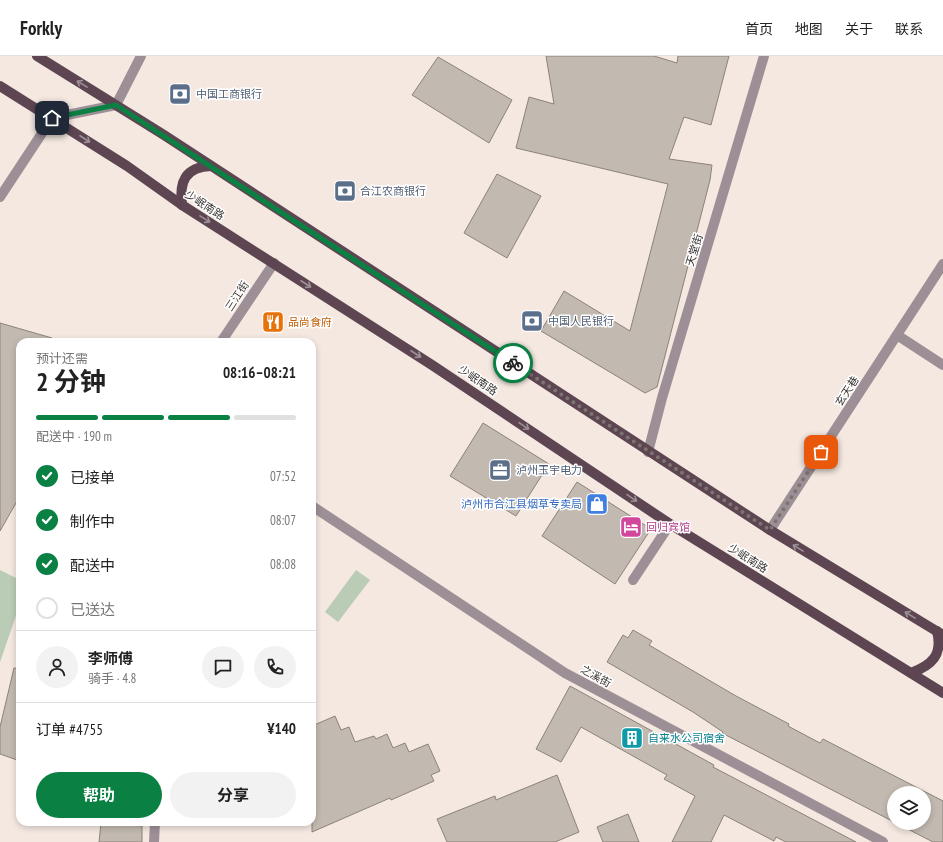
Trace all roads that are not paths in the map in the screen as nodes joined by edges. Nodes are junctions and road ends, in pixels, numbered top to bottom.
1 (37, 56) edge
2 (141, 56) edge
3 (764, 56) edge
4 (0, 86) edge
5 (116, 105) junction
6 (52, 118) junction
7 (211, 166) junction
8 (0, 197) edge
9 (182, 205) junction
10 (274, 263) junction
11 (943, 264) edge
12 (897, 335) junction
13 (224, 338) edge
14 (943, 365) edge
15 (648, 452) junction
16 (316, 509) edge
17 (670, 524) junction
18 (770, 530) junction
19 (633, 580) dead end
20 (940, 633) edge
21 (911, 673) junction
22 (943, 693) edge
23 (155, 826) edge
24 (154, 842) edge
25 (883, 842) edge

5 -> 1 main road
2 - 5 street
3 - 15 street, 天堂街
4 - 6 main road, 少岷南路
5 - 6 street
5 - 7 main road
6 - 8 street
6 -> 9 main road, 少岷南路
7 - 9 main road
7 - 15 main road
9 -> 10 main road, 少岷南路
10 - 13 street, 三江街
10 -> 17 main road, 少岷南路
11 - 12 street, 玄天巷
12 - 14 street
12 - 18 street, 玄天巷
15 - 18 main road
16 - 25 street, 之溪街
17 - 19 street
17 - 21 main road, 少岷南路
20 -> 18 main road
20 - 21 main road
21 - 22 main road, 少岷南路
23 - 24 street

